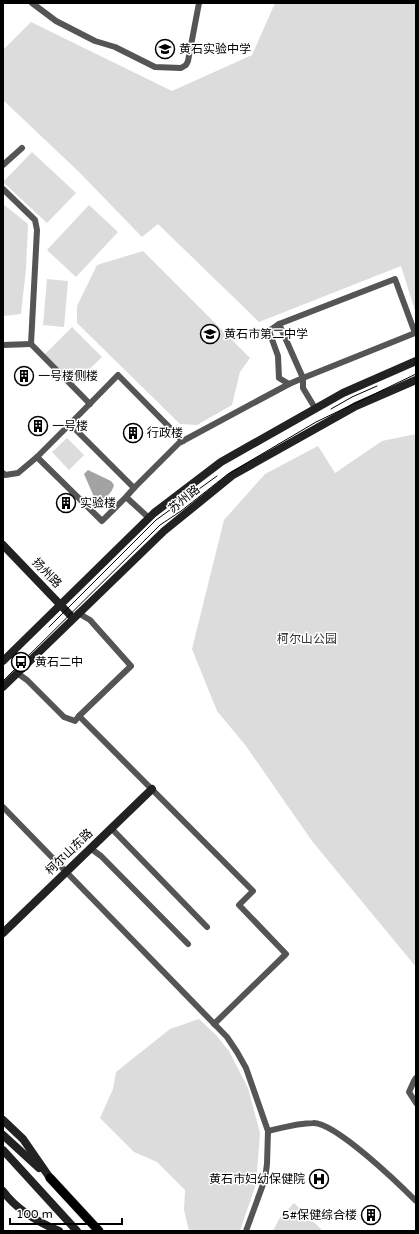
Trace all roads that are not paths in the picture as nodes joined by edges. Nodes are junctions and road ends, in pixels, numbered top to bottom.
1 (32, 3) edge
2 (199, 3) edge
3 (22, 148) dead end
4 (3, 165) edge
5 (3, 189) edge
6 (279, 324) junction
7 (31, 344) junction
8 (3, 345) edge
9 (416, 361) edge
10 (303, 378) junction
11 (416, 380) edge
12 (289, 384) junction
13 (90, 404) junction
14 (315, 408) junction
15 (70, 424) junction
16 (183, 441) junction
17 (37, 457) junction
18 (3, 472) edge
19 (134, 488) junction
20 (126, 497) junction
21 (149, 518) junction
22 (3, 545) edge
23 (61, 605) junction
24 (76, 615) junction
25 (3, 661) edge
26 (17, 673) junction
27 (3, 687) edge
28 (79, 716) junction
29 (152, 789) junction
30 (3, 807) edge
31 (111, 828) junction
32 (90, 848) junction
33 (66, 872) junction
34 (207, 927) dead end
35 (3, 933) edge
36 (188, 944) dead end
37 (214, 1024) junction
38 (416, 1078) edge
39 (416, 1103) edge
40 (3, 1120) edge
41 (268, 1131) junction
42 (3, 1135) edge
43 (3, 1150) edge
44 (50, 1178) junction
45 (3, 1191) edge
46 (416, 1201) edge
47 (59, 1231) edge
48 (77, 1231) edge
49 (100, 1231) edge
50 (246, 1231) edge

1 - 2 street
3 - 4 street
5 - 7 street
6 - 10 street
6 - 10 street
6 - 12 street
7 - 8 street
7 - 13 street
9 - 14 main road, 苏州路
10 - 12 street
10 - 14 street
11 - 24 main road, 苏州路
12 - 16 street
13 - 15 street
13 - 16 street
14 - 21 main road, 苏州路
15 - 17 street
15 - 19 street
16 - 19 street
17 - 18 street
17 - 20 street
19 - 20 street
20 - 21 street
21 - 23 main road, 苏州路
22 - 23 main road, 扬州路
23 - 24 main road, 扬州路
23 - 25 main road, 苏州路
24 - 26 main road, 苏州路
24 - 28 street
26 - 27 main road, 苏州路
26 - 28 street
28 - 29 street
29 - 31 main road, 柯尔山东路
29 - 37 street
30 - 33 street
31 - 32 main road, 柯尔山东路
31 - 34 street
32 - 33 main road, 柯尔山东路
32 - 36 street
33 - 35 main road, 柯尔山东路
33 - 37 street
37 - 41 street
38 - 39 street
40 - 44 main road
41 - 46 street
41 - 50 street
42 - 44 main road
43 - 48 main road
44 - 49 main road
45 - 47 main road

